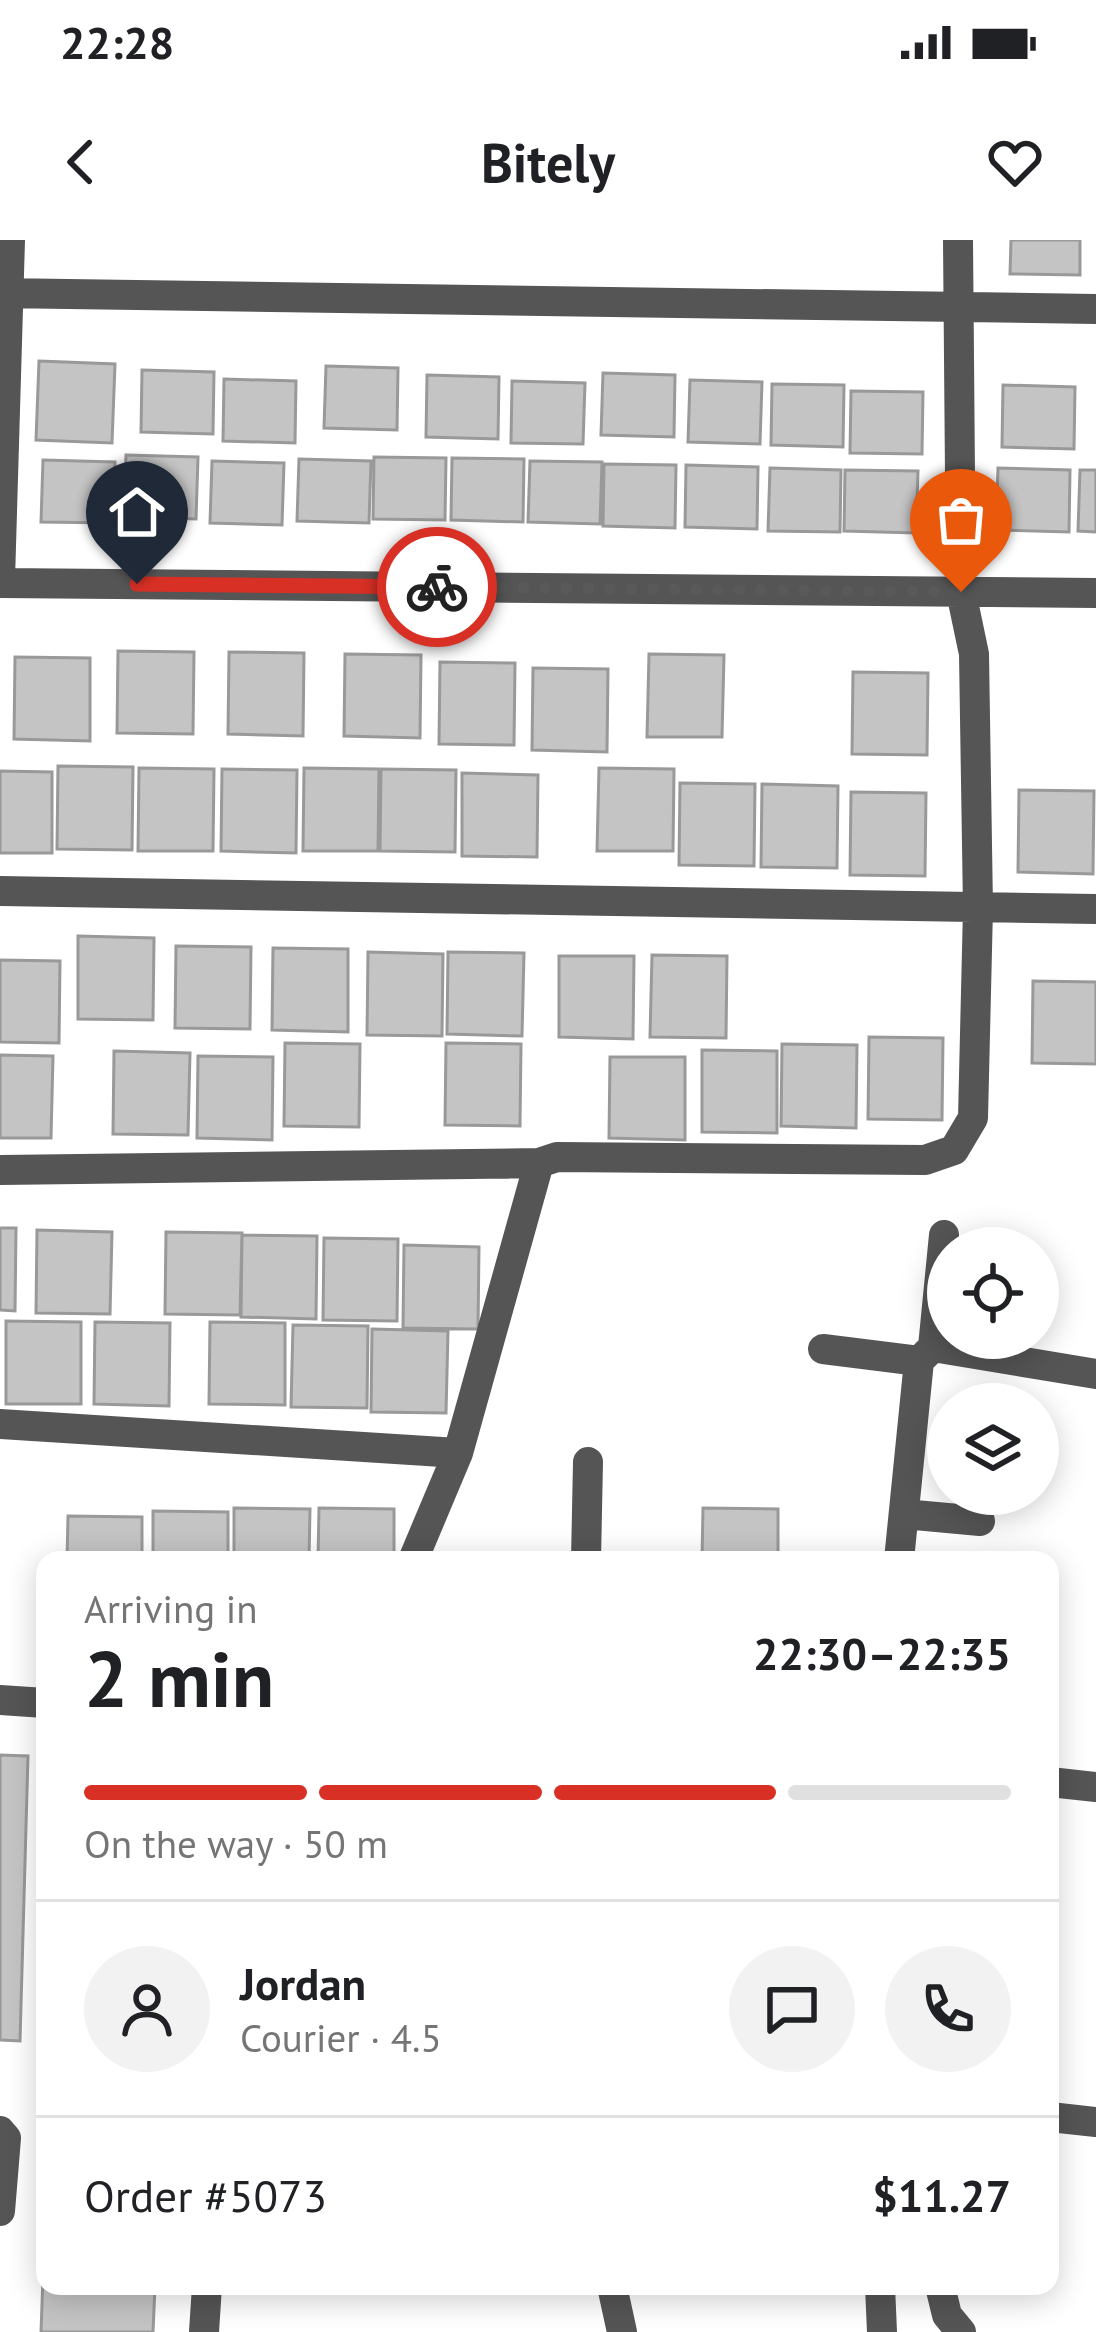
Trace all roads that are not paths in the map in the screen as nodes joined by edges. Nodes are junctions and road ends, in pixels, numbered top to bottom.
1 (10, 240) edge
2 (958, 240) edge
3 (4, 293) edge
4 (958, 307) junction
5 (1096, 309) edge
6 (0, 581) edge
7 (961, 592) junction
8 (1096, 593) edge
9 (0, 891) edge
10 (978, 908) junction
11 (1096, 909) edge
12 (539, 1163) junction
13 (0, 1170) edge
14 (927, 1347) edge
15 (823, 1349) dead end
16 (926, 1354) junction
17 (1096, 1374) edge
18 (0, 1424) edge
19 (458, 1453) junction
20 (588, 1462) dead end
21 (904, 1514) junction
22 (980, 1521) dead end
23 (417, 1551) edge
24 (586, 1551) edge
25 (900, 1551) edge
26 (0, 1700) edge
27 (36, 1702) edge
28 (1059, 1783) edge
29 (1096, 1787) edge
30 (1059, 2118) edge
31 (1096, 2122) edge
32 (0, 2131) edge
33 (0, 2211) edge
34 (206, 2295) edge
35 (614, 2295) edge
36 (880, 2295) edge
37 (942, 2295) edge
38 (204, 2332) edge
39 (622, 2332) edge
40 (882, 2332) edge
41 (961, 2332) edge

1 - 3 street
2 - 4 street
3 - 4 street
3 - 6 street
4 - 5 street
4 - 7 street
6 - 7 street
7 - 8 street
7 - 10 street
9 - 10 street
10 - 11 street
10 - 12 street
12 - 13 street
12 - 19 street
14 - 16 street
15 - 16 street
16 - 17 street
16 - 21 street
18 - 19 street
19 - 23 street
20 - 24 street
21 - 22 street
21 - 25 street
26 - 27 street
28 - 29 street
30 - 31 street
32 - 33 street
34 - 38 street
35 - 39 street
36 - 40 street
37 - 41 street

